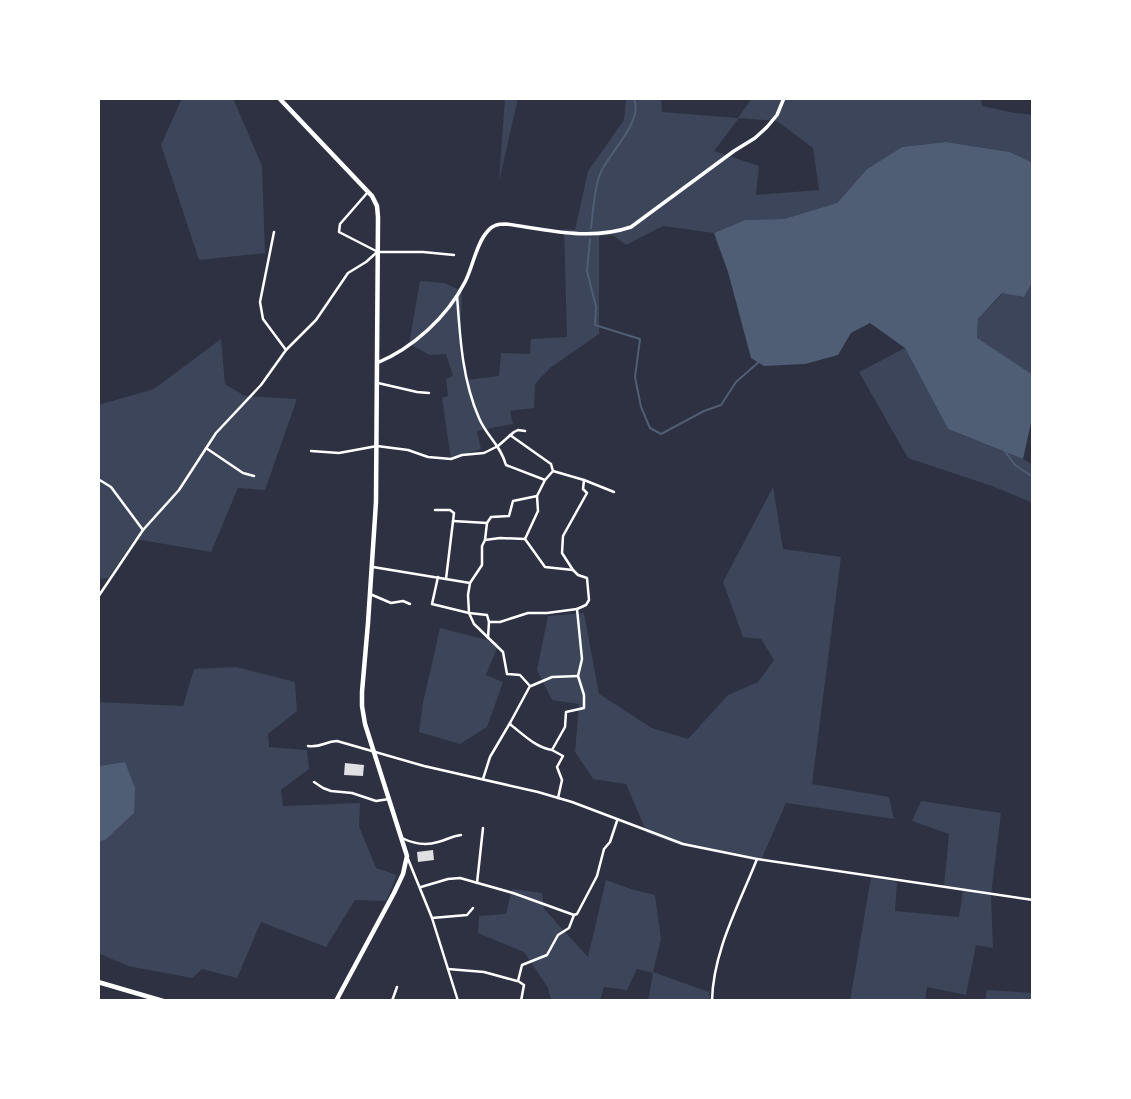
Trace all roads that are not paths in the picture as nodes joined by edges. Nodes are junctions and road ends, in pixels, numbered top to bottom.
1 (279, 98) edge
2 (784, 98) edge
3 (368, 192) junction
4 (274, 232) dead end
5 (378, 252) junction
6 (454, 256) dead end
7 (457, 295) junction
8 (286, 350) junction
9 (377, 363) junction
10 (378, 383) junction
11 (429, 393) dead end
12 (525, 431) dead end
13 (510, 435) junction
14 (377, 446) junction
15 (498, 446) junction
16 (205, 448) junction
17 (311, 451) dead end
18 (553, 471) junction
19 (254, 477) dead end
20 (98, 478) edge
21 (545, 480) junction
22 (584, 480) junction
23 (614, 492) dead end
24 (537, 496) junction
25 (435, 510) dead end
26 (453, 521) junction
27 (487, 523) junction
28 (143, 530) junction
29 (525, 539) junction
30 (485, 540) junction
31 (372, 567) junction
32 (573, 570) junction
33 (438, 578) junction
34 (446, 579) junction
35 (470, 583) junction
36 (370, 594) junction
37 (98, 597) edge
38 (410, 604) dead end
39 (577, 609) junction
40 (468, 613) junction
41 (489, 622) junction
42 (488, 638) junction
43 (578, 676) junction
44 (530, 686) junction
45 (510, 723) junction
46 (308, 746) dead end
47 (552, 750) junction
48 (373, 751) junction
49 (483, 779) junction
50 (314, 782) dead end
51 (558, 798) junction
52 (389, 799) junction
53 (617, 820) junction
54 (483, 828) dead end
55 (461, 835) dead end
56 (402, 838) junction
57 (407, 856) junction
58 (757, 859) junction
59 (477, 883) junction
60 (421, 887) junction
61 (1033, 900) edge
62 (473, 908) dead end
63 (574, 915) junction
64 (432, 918) junction
65 (448, 969) junction
66 (518, 981) junction
67 (98, 982) edge
68 (397, 987) dead end
69 (163, 1001) edge
70 (336, 1001) edge
71 (392, 1001) edge
72 (458, 1001) edge
73 (521, 1001) edge
74 (712, 1001) edge

1 - 3 main road
2 - 7 street
3 - 5 main road
3 - 5 street
4 - 8 street
5 - 6 street
5 - 8 street
5 - 9 main road
7 - 9 street
7 - 15 street
8 - 16 street
9 - 10 main road
10 - 11 street
10 - 14 main road
12 - 13 street
13 - 15 street
13 - 18 street
14 - 15 street
14 - 17 street
14 - 31 main road
15 - 21 street
16 - 19 street
16 - 28 street
18 - 21 street
18 - 22 street
20 - 28 street
21 - 24 street
22 - 23 street
22 - 32 street
24 - 27 street
24 - 29 street
25 - 26 street
26 - 27 street
26 - 34 street
27 - 30 street
28 - 37 street
29 - 30 street
29 - 32 street
30 - 35 street
31 - 33 street
31 - 36 main road
32 - 39 street
33 - 34 street
33 - 40 street
34 - 35 street
35 - 40 street
36 - 38 street
36 - 48 main road
39 - 41 street
39 - 43 street
40 - 41 street
40 - 42 street
41 - 42 street
42 - 44 street
43 - 44 street
43 - 47 street
44 - 45 street
45 - 47 street
45 - 49 street
46 - 48 street
47 - 51 street
48 - 49 street
48 - 52 main road
49 - 51 street
50 - 52 street
51 - 53 street
52 - 56 main road
53 - 58 street
53 - 63 street
54 - 59 street
55 - 56 street
56 - 57 main road
57 - 60 street
57 - 70 main road
58 - 61 street
58 - 74 street
59 - 60 street
59 - 63 street
60 - 64 street
62 - 64 street
63 - 66 street
64 - 65 street
65 - 66 street
65 - 72 street
66 - 73 street
67 - 69 main road
68 - 71 street

